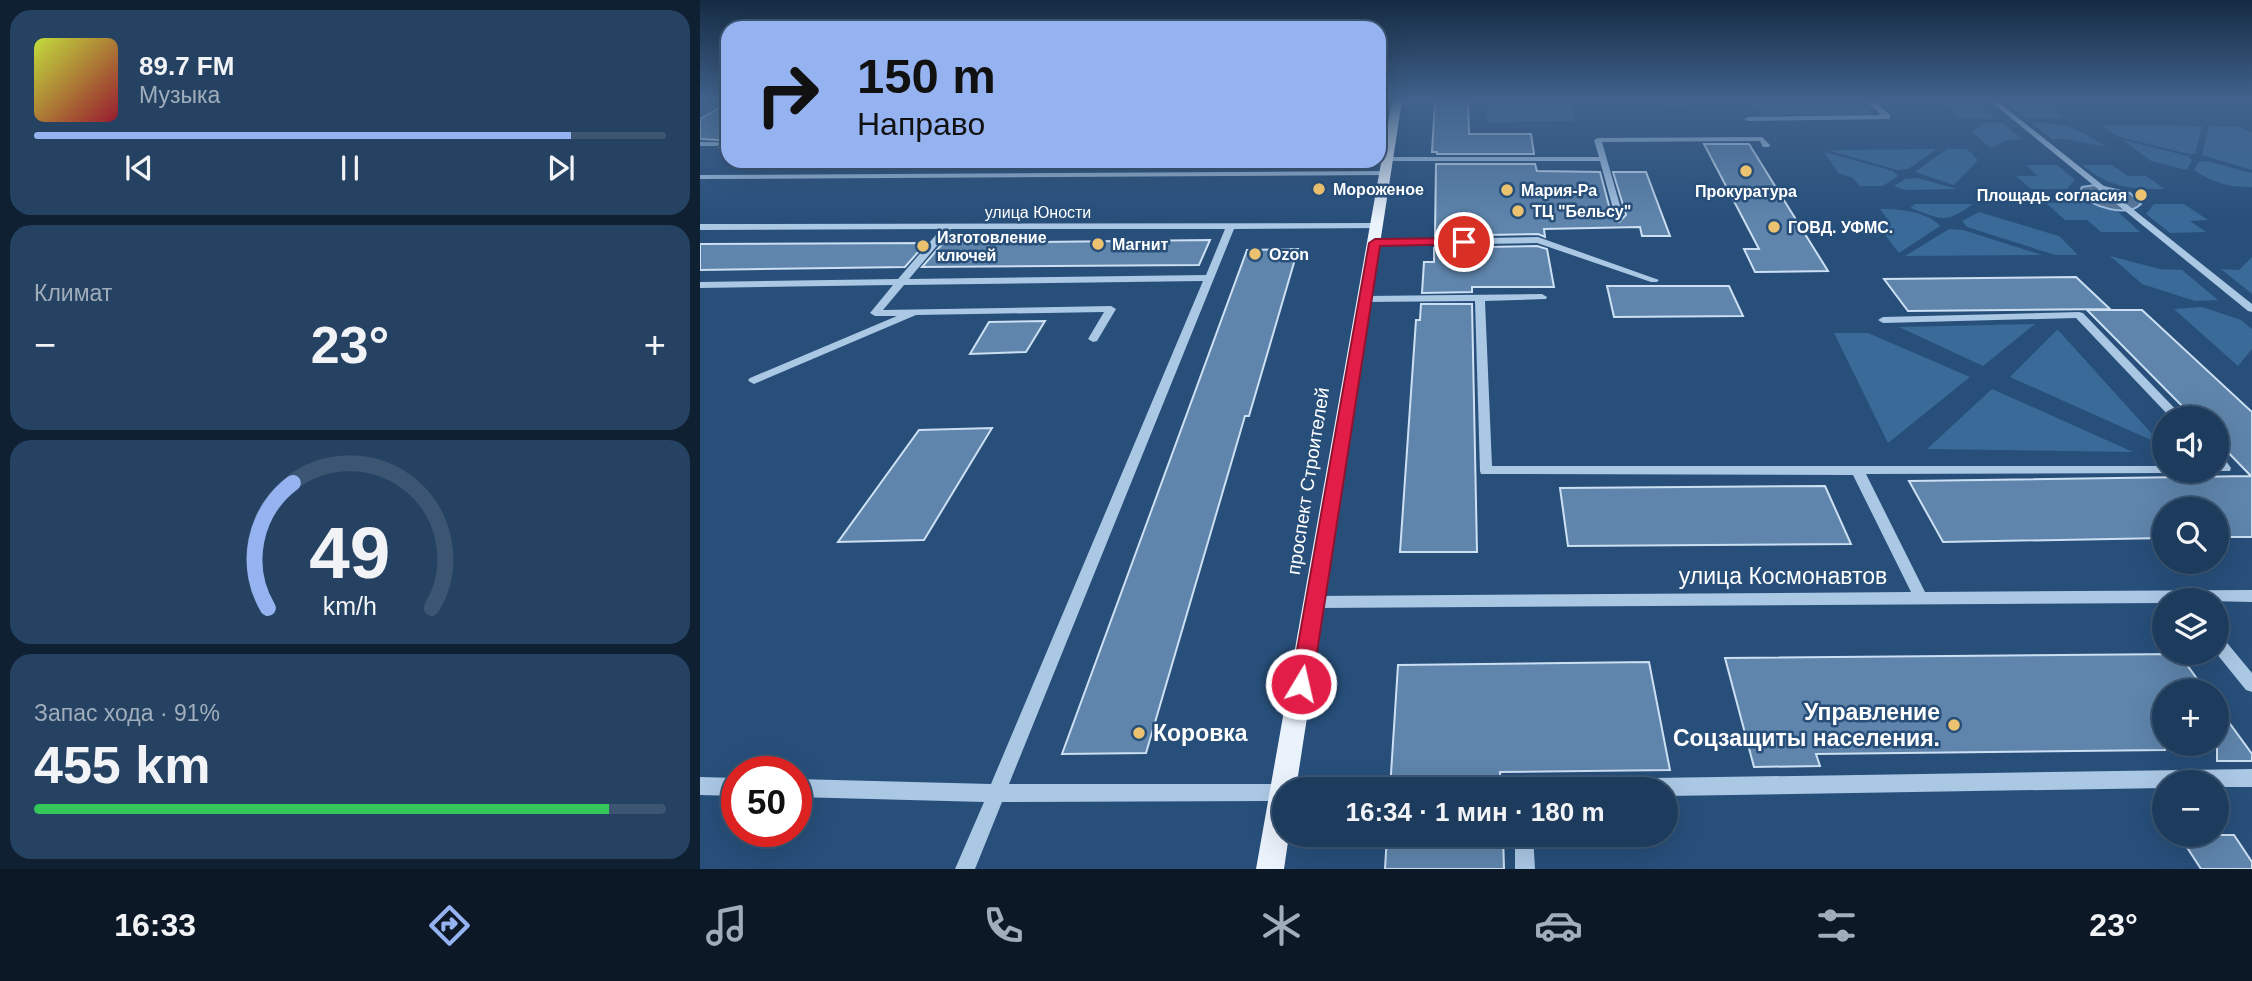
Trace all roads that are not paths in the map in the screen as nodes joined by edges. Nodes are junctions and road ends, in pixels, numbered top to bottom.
1 (1391, 142) edge
2 (1598, 142) edge
3 (1764, 142) edge
4 (2043, 142) edge
5 (700, 144) edge
6 (717, 144) dead end
7 (1766, 145) dead end
8 (1388, 159) junction
9 (1602, 159) junction
10 (1386, 166) edge
11 (1385, 168) edge
12 (1384, 173) junction
13 (700, 177) edge
14 (1619, 216) dead end
15 (949, 226) junction
16 (1231, 226) junction
17 (1377, 226) junction
18 (700, 227) edge
19 (1375, 243) junction
20 (1210, 278) junction
21 (1654, 280) dead end
22 (900, 283) junction
23 (700, 285) edge
24 (1542, 297) dead end
25 (1480, 298) junction
26 (1365, 299) junction
27 (2252, 309) edge
28 (914, 312) junction
29 (1883, 320) dead end
30 (1093, 339) dead end
31 (754, 380) dead end
32 (2167, 406) edge
33 (1857, 470) junction
34 (2152, 470) edge
35 (2252, 596) edge
36 (2229, 597) edge
37 (1921, 598) junction
38 (2152, 598) edge
39 (1315, 602) junction
40 (2229, 657) edge
41 (2252, 685) edge
42 (1286, 777) edge
43 (2252, 778) edge
44 (700, 786) edge
45 (721, 787) edge
46 (1678, 787) edge
47 (812, 788) edge
48 (997, 793) junction
49 (1272, 793) edge
50 (1274, 847) edge
51 (1524, 847) edge
52 (965, 869) edge
53 (1270, 869) edge
54 (1525, 869) edge

1 - 8 main road, проспект Строителей
2 - 9 street
3 - 7 street
4 - 27 street
5 - 6 street
8 - 9 street
8 - 10 main road, проспект Строителей
9 - 14 street
11 - 12 main road, проспект Строителей
12 - 13 street, улица Юности
12 - 17 main road, проспект Строителей
15 - 16 street, улица Юности
15 - 18 street, улица Юности
15 - 22 street
16 - 17 street, улица Юности
16 - 20 street
17 - 19 main road, проспект Строителей
19 - 21 street
19 - 26 main road, проспект Строителей
20 - 22 street
20 - 48 street
22 - 23 street
22 - 28 street
24 - 25 street
25 - 26 street
25 - 33 street
26 - 39 main road, проспект Строителей
28 - 30 street
28 - 31 street
29 - 32 lane
33 - 34 street
33 - 37 street
35 - 36 street, улица Космонавтов
37 - 38 street, улица Космонавтов
37 - 39 street, улица Космонавтов
39 - 42 main road, проспект Строителей
40 - 41 street
43 - 46 street
44 - 45 lane
47 - 48 street
48 - 49 street
48 - 52 street
50 - 53 main road, проспект Строителей
51 - 54 street

